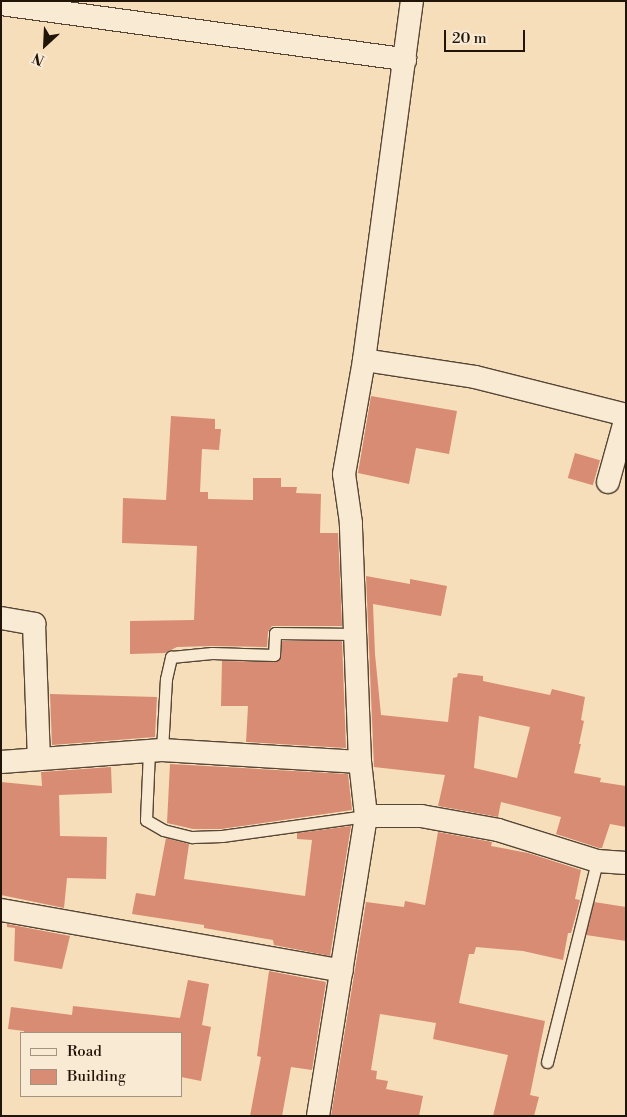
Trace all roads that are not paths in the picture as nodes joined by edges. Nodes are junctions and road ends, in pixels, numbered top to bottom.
1 (412, 1) edge
2 (1, 4) edge
3 (405, 59) junction
4 (364, 360) junction
5 (626, 416) edge
6 (608, 482) dead end
7 (1, 618) edge
8 (355, 634) junction
9 (155, 751) junction
10 (38, 758) junction
11 (1, 762) edge
12 (360, 762) junction
13 (366, 816) junction
14 (597, 861) junction
15 (626, 863) edge
16 (1, 910) edge
17 (342, 971) junction
18 (547, 1062) dead end
19 (318, 1116) edge

1 - 3 street
2 - 3 street
3 - 4 street
4 - 5 street
4 - 8 street
5 - 6 street
7 - 10 street
8 - 9 lane
8 - 12 street
9 - 10 street
9 - 12 street
9 - 13 lane
10 - 11 street
12 - 13 street
13 - 14 street
13 - 17 street
14 - 15 street
14 - 18 lane
16 - 17 street
17 - 19 street

